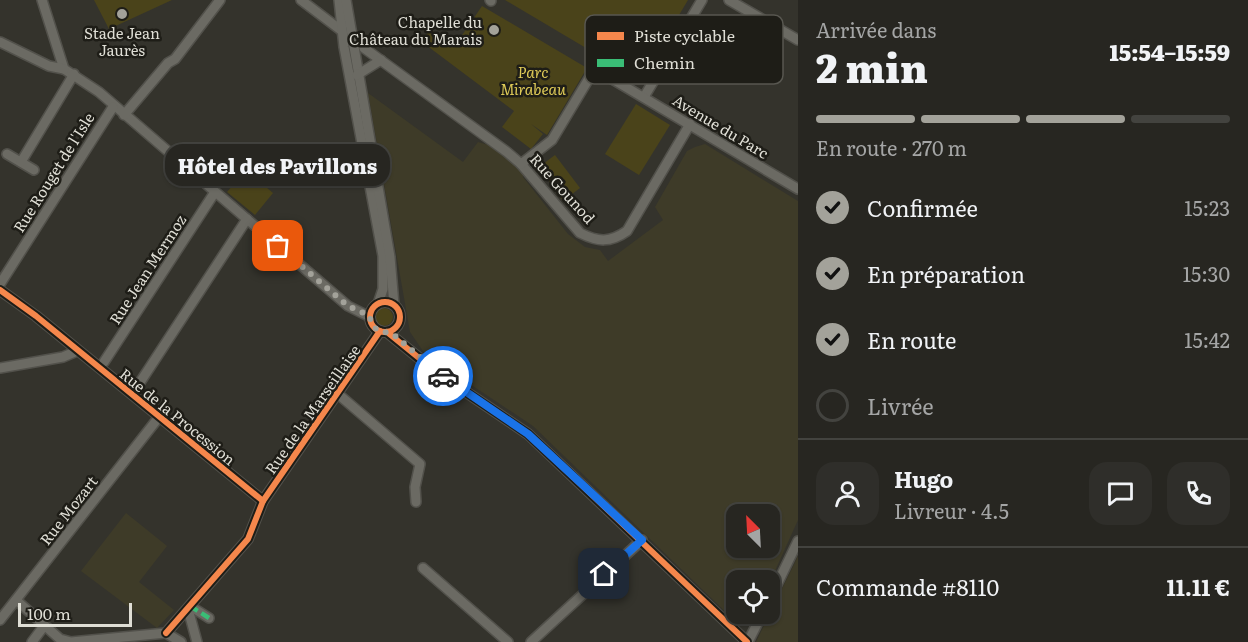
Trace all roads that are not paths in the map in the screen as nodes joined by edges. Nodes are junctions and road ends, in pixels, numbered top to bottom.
1 (42, 0) edge
2 (220, 0) edge
3 (301, 0) edge
4 (339, 0) edge
5 (346, 0) edge
6 (702, 0) edge
7 (729, 0) edge
8 (693, 15) edge
9 (755, 15) edge
10 (342, 31) junction
11 (783, 31) edge
12 (798, 40) edge
13 (0, 42) edge
14 (364, 48) dead end
15 (381, 60) junction
16 (64, 69) junction
17 (74, 74) junction
18 (357, 75) junction
19 (586, 84) edge
20 (622, 84) edge
21 (652, 84) edge
22 (644, 97) junction
23 (113, 106) junction
24 (124, 115) junction
25 (690, 124) junction
26 (7, 154) dead end
27 (21, 162) junction
28 (521, 164) junction
29 (34, 170) dead end
30 (798, 189) edge
31 (215, 192) junction
32 (247, 219) junction
33 (0, 284) edge
34 (0, 290) edge
35 (376, 305) junction
36 (394, 305) junction
37 (359, 311) junction
38 (370, 317) junction
39 (398, 324) junction
40 (383, 331) junction
41 (77, 351) junction
42 (412, 352) junction
43 (101, 365) junction
44 (0, 368) edge
45 (133, 392) junction
46 (338, 394) junction
47 (159, 417) junction
48 (263, 501) junction
49 (416, 502) dead end
50 (642, 540) junction
51 (798, 541) edge
52 (423, 568) dead end
53 (780, 578) edge
54 (16, 600) junction
55 (189, 608) junction
56 (209, 618) dead end
57 (0, 620) edge
58 (757, 624) edge
59 (44, 626) junction
60 (166, 633) junction
61 (32, 642) edge
62 (181, 642) edge
63 (197, 642) edge
64 (508, 642) edge
65 (531, 642) edge
66 (747, 642) edge

1 - 16 street
2 - 24 street
3 - 10 street
4 - 10 street
5 - 18 street
6 - 8 street
7 - 9 street
10 - 35 street
11 - 12 street
13 - 16 street
14 - 15 street, Rue Gounod
15 - 18 street
15 - 28 street, Rue Gounod
16 - 17 street
17 - 23 street
17 - 27 street
18 - 36 street
19 - 28 street, Avenue du Parc
20 - 22 street, Avenue du Parc
21 - 22 street
22 - 25 street, Avenue du Parc
23 - 24 street
23 - 33 street, Rue Rouget de l'Isle
24 - 31 street
25 - 28 street, Rue Gounod
25 - 30 street, Avenue du Parc
26 - 27 street
27 - 29 street
31 - 32 street
31 - 43 street, Rue Jean Mermoz
32 - 37 street
32 - 45 street
34 - 41 street, Rue de la Procession
35 - 36 street
35 - 37 street
35 - 38 street
36 - 39 street
37 - 38 street
38 - 40 street
39 - 40 street
39 - 42 street
40 - 42 street
40 - 46 street, Rue de la Marseillaise
41 - 43 street, Rue de la Procession
41 - 44 street
42 - 50 street
43 - 45 street, Rue de la Procession
45 - 47 street, Rue de la Procession
46 - 48 street, Rue de la Marseillaise
46 - 49 street
47 - 48 street, Rue de la Procession
47 - 54 street, Rue Mozart
48 - 55 street, Rue de la Marseillaise
50 - 65 street
50 - 66 street
51 - 53 street
52 - 64 street
54 - 57 street, Rue Mozart
54 - 59 street
55 - 56 street
55 - 60 street, Rue de la Marseillaise
55 - 63 street
58 - 66 street
59 - 60 street
59 - 61 street
60 - 62 street

